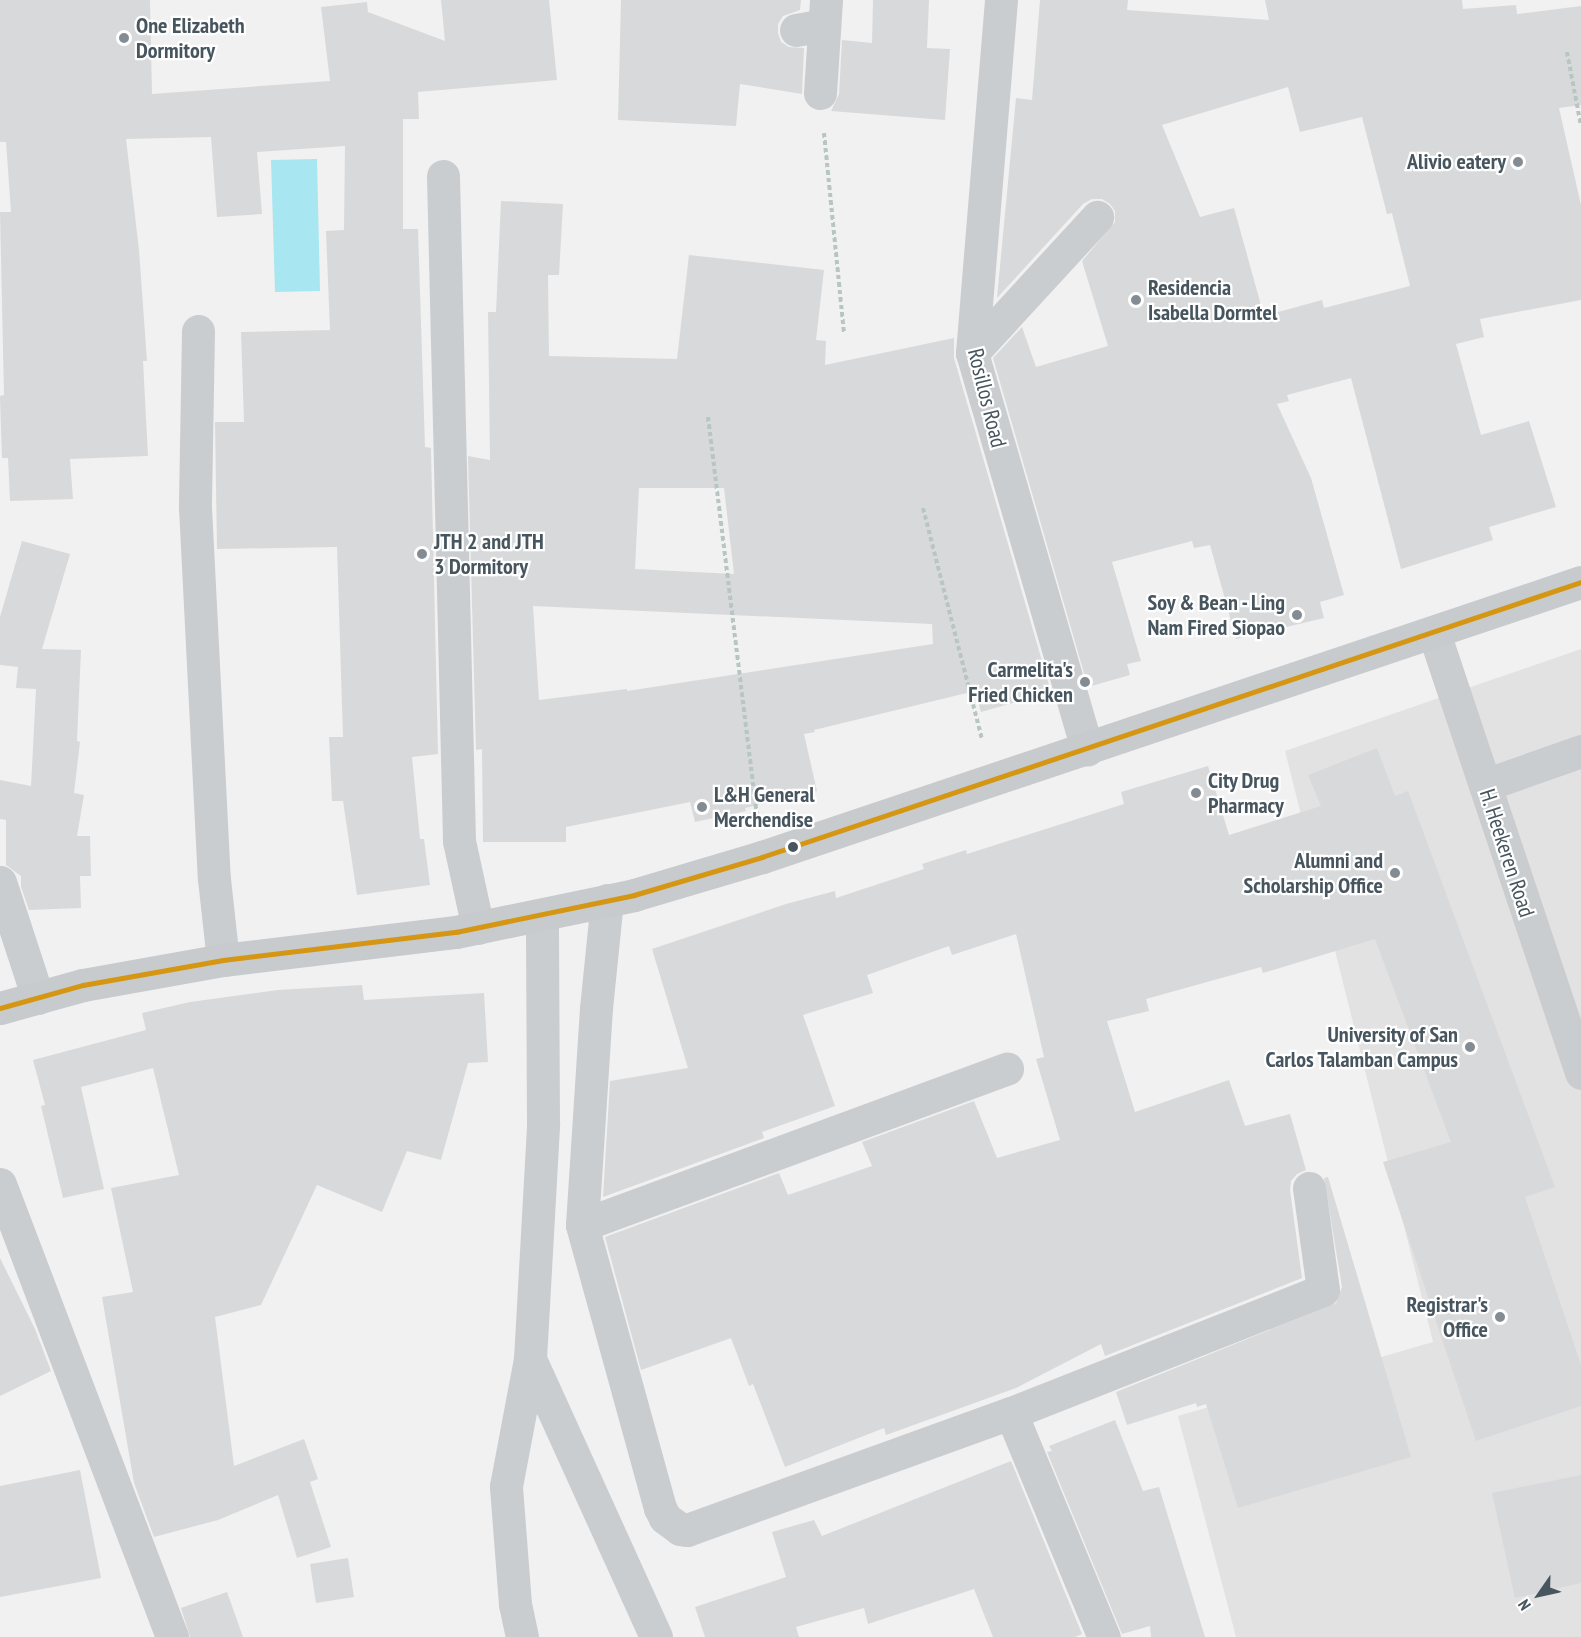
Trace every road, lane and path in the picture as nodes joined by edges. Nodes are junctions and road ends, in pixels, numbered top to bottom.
1 (1001, 0) edge
2 (815, 18) edge
3 (1567, 52) dead end
4 (820, 93) joint
5 (1581, 126) edge
6 (443, 176) dead end
7 (1096, 217) dead end
8 (198, 331) dead end
9 (843, 332) dead end
10 (972, 353) junction
11 (708, 417) dead end
12 (923, 508) dead end
13 (1581, 582) edge
14 (1434, 633) junction
15 (1087, 750) junction
16 (1581, 751) edge
17 (992, 779) junction
18 (1485, 785) junction
19 (762, 857) junction
20 (0, 882) edge
21 (607, 900) junction
22 (542, 916) junction
23 (478, 928) junction
24 (224, 960) junction
25 (38, 998) junction
26 (0, 1008) edge
27 (1006, 1069) dead end
28 (1581, 1073) edge
29 (0, 1184) edge
30 (1309, 1188) dead end
31 (582, 1226) junction
32 (530, 1359) junction
33 (1011, 1413) junction
34 (172, 1637) edge
35 (522, 1637) edge
36 (656, 1637) edge
37 (1104, 1637) edge

1 - 10 street, Rosillos Road
2 - 4 street
3 - 5 path
4 - 9 path
6 - 23 street
7 - 10 street
8 - 24 street
10 - 15 street, Rosillos Road
11 - 19 path
12 - 17 path
13 - 14 main road
14 - 15 main road
14 - 18 street, H. Heekeren Road
15 - 17 main road
16 - 18 street
17 - 19 main road
18 - 28 street, H. Heekeren Road
19 - 21 main road
20 - 25 street
21 - 22 main road
21 - 31 street
22 - 23 main road
22 - 32 street
23 - 24 main road
24 - 25 main road
25 - 26 main road
27 - 31 street
29 - 34 street
30 - 33 street
31 - 33 street
32 - 35 street
32 - 36 street
33 - 37 street

